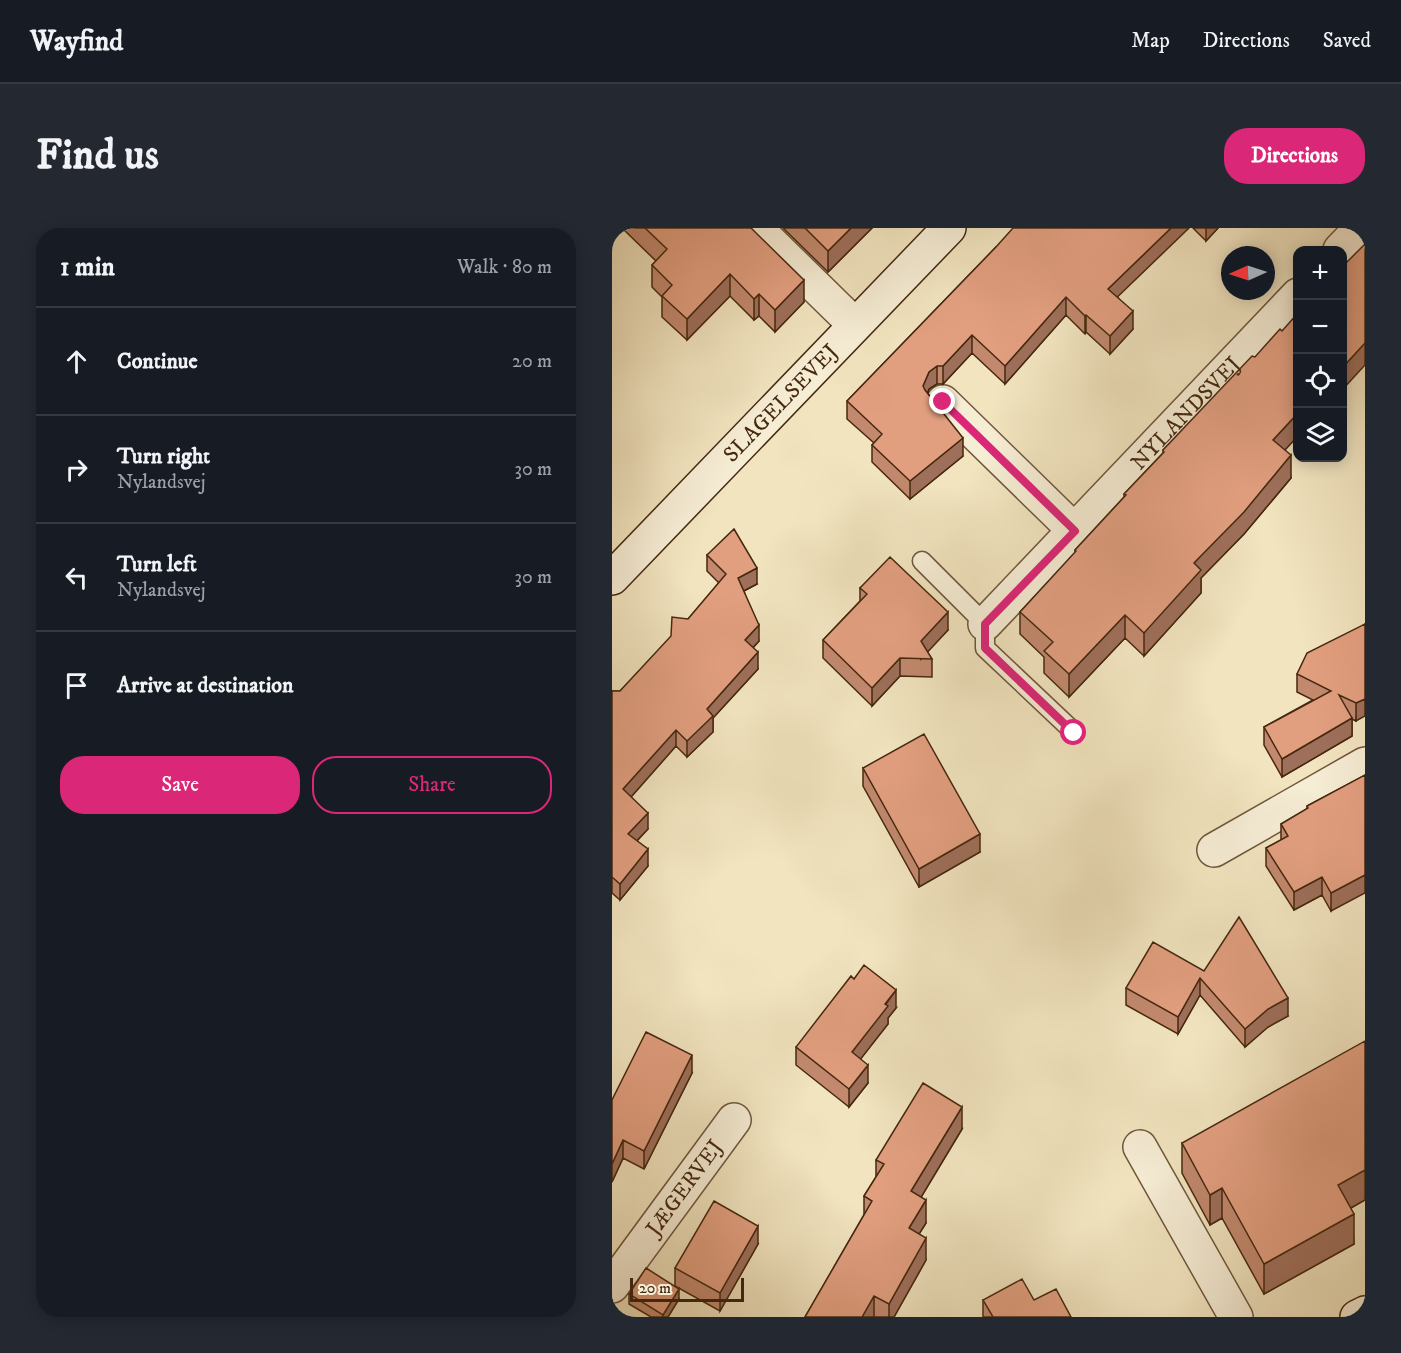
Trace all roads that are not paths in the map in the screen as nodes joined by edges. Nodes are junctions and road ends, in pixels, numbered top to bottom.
1 (756, 228) edge
2 (949, 228) edge
3 (1361, 228) edge
4 (1344, 246) edge
5 (1293, 300) edge
6 (855, 325) junction
7 (943, 402) dead end
8 (1075, 531) junction
9 (922, 561) dead end
10 (612, 578) edge
11 (985, 624) junction
12 (1074, 733) dead end
13 (1365, 764) edge
14 (1214, 850) dead end
15 (734, 1120) dead end
16 (1140, 1147) dead end
17 (612, 1286) edge
18 (1365, 1313) edge
19 (1236, 1317) edge
20 (1357, 1317) edge

1 - 6 street
2 - 6 street, SLAGELSEVEJ
3 - 4 street
5 - 8 street, NYLANDSVEJ
6 - 10 street, SLAGELSEVEJ
7 - 8 street
8 - 11 street, NYLANDSVEJ
9 - 11 lane
11 - 12 lane
13 - 14 street
15 - 17 street, JÆGERVEJ
16 - 19 street
18 - 20 street

